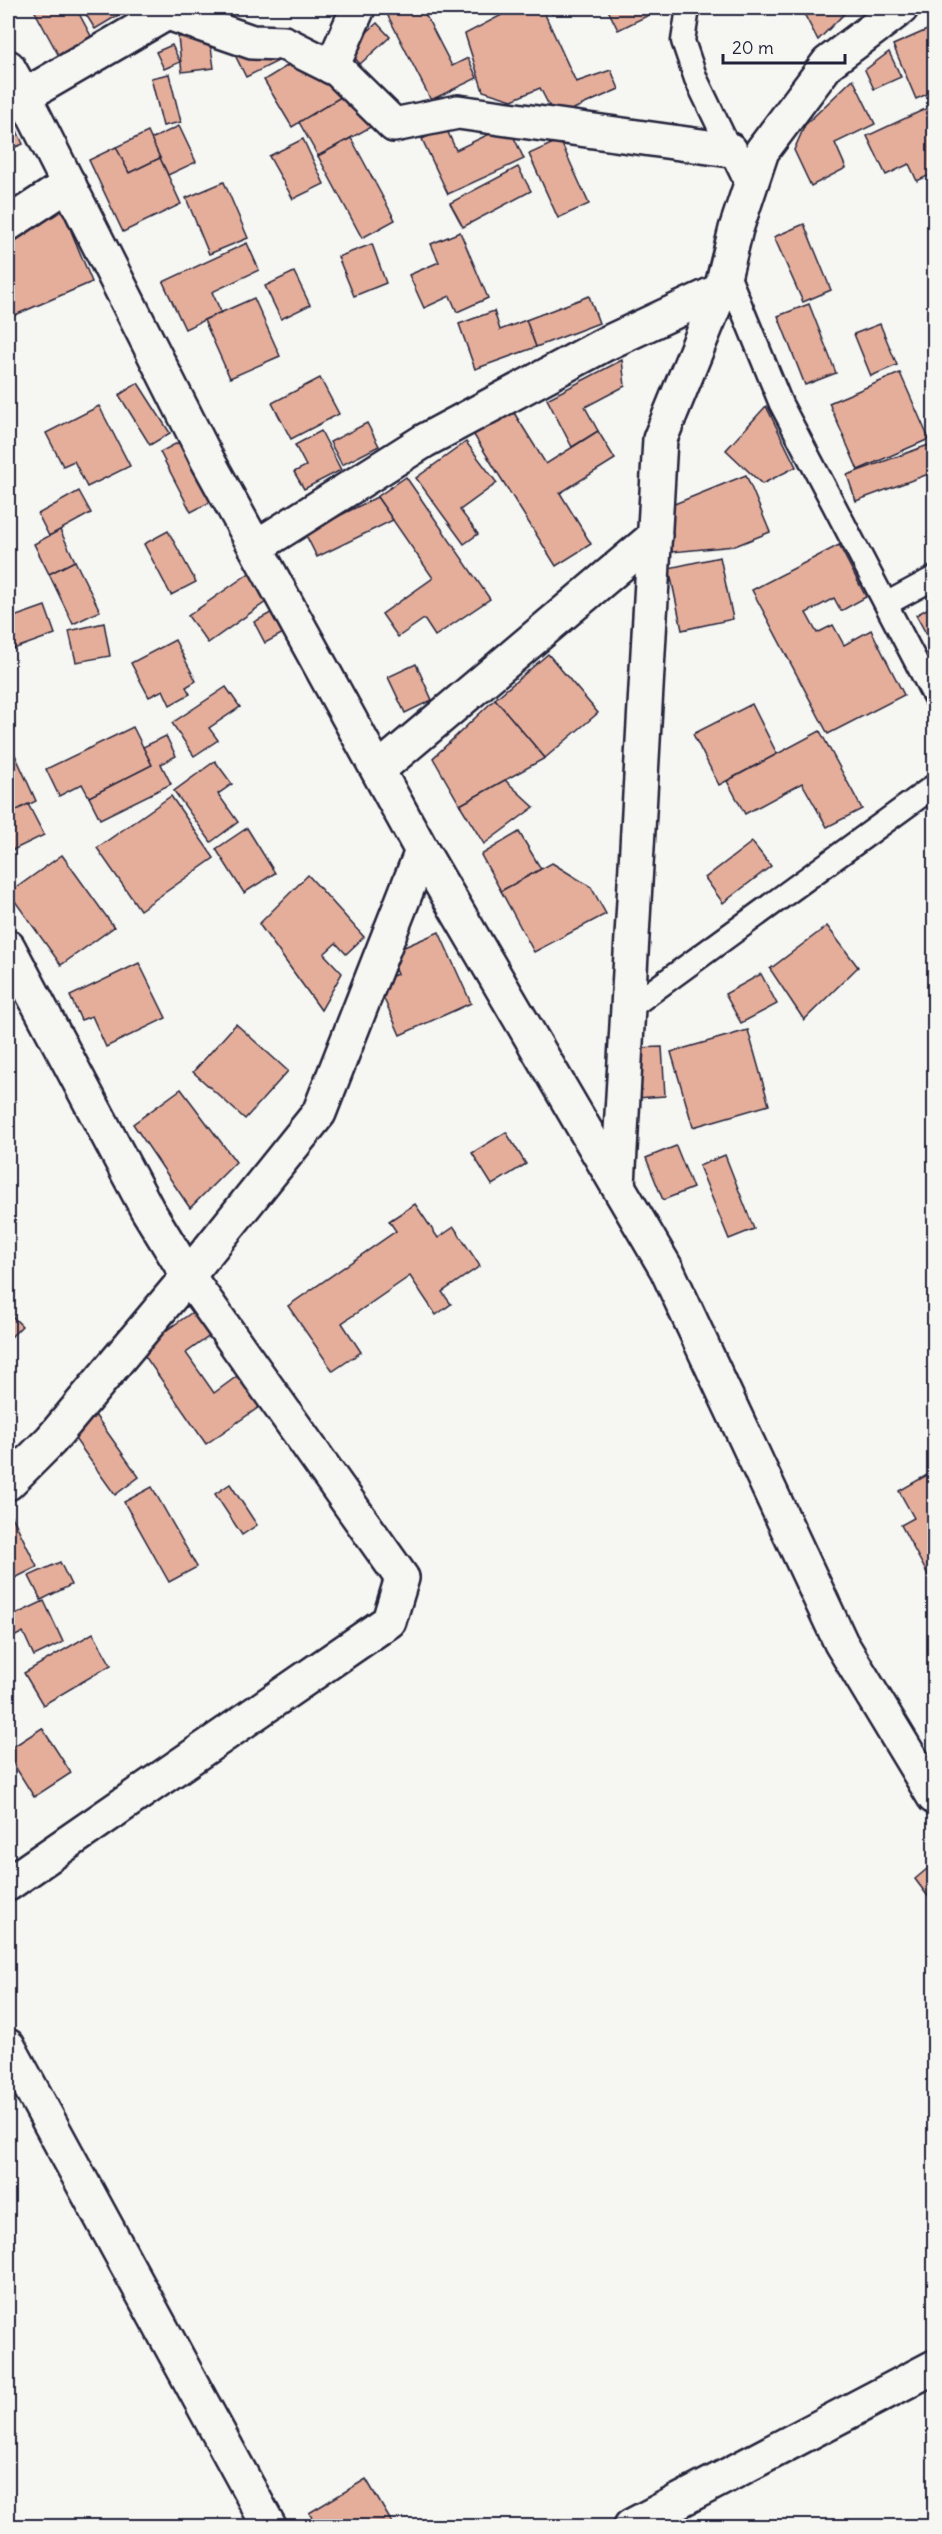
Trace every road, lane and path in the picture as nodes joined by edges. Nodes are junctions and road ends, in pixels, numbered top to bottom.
1 (358, 8) edge
2 (688, 8) edge
3 (901, 8) edge
4 (162, 9) edge
5 (8, 67) edge
6 (332, 67) junction
7 (24, 96) junction
8 (730, 150) junction
9 (69, 184) junction
10 (749, 189) junction
11 (8, 224) edge
12 (724, 280) junction
13 (655, 536) junction
14 (256, 547) junction
15 (934, 578) edge
16 (886, 603) junction
17 (934, 696) edge
18 (378, 770) junction
19 (934, 786) edge
20 (422, 851) junction
21 (8, 947) edge
22 (628, 1009) junction
23 (618, 1185) junction
24 (188, 1276) junction
25 (8, 1483) edge
26 (934, 1797) edge
27 (8, 1884) edge
28 (8, 2046) edge
29 (934, 2367) edge
30 (269, 2526) edge
31 (631, 2526) edge

1 - 6 street
2 - 8 lane
3 - 10 street
4 - 6 street
4 - 7 street
5 - 7 street
6 - 8 street
7 - 9 street
8 - 10 lane
9 - 11 street
9 - 14 street
10 - 12 street
12 - 13 street
12 - 14 street
12 - 16 lane
13 - 18 street
13 - 22 street
14 - 18 street
15 - 16 lane
16 - 17 lane
18 - 20 street
19 - 22 lane
20 - 23 street
20 - 24 street
21 - 24 street
22 - 23 street
23 - 26 street
24 - 25 street
24 - 27 street
28 - 30 street
29 - 31 street

